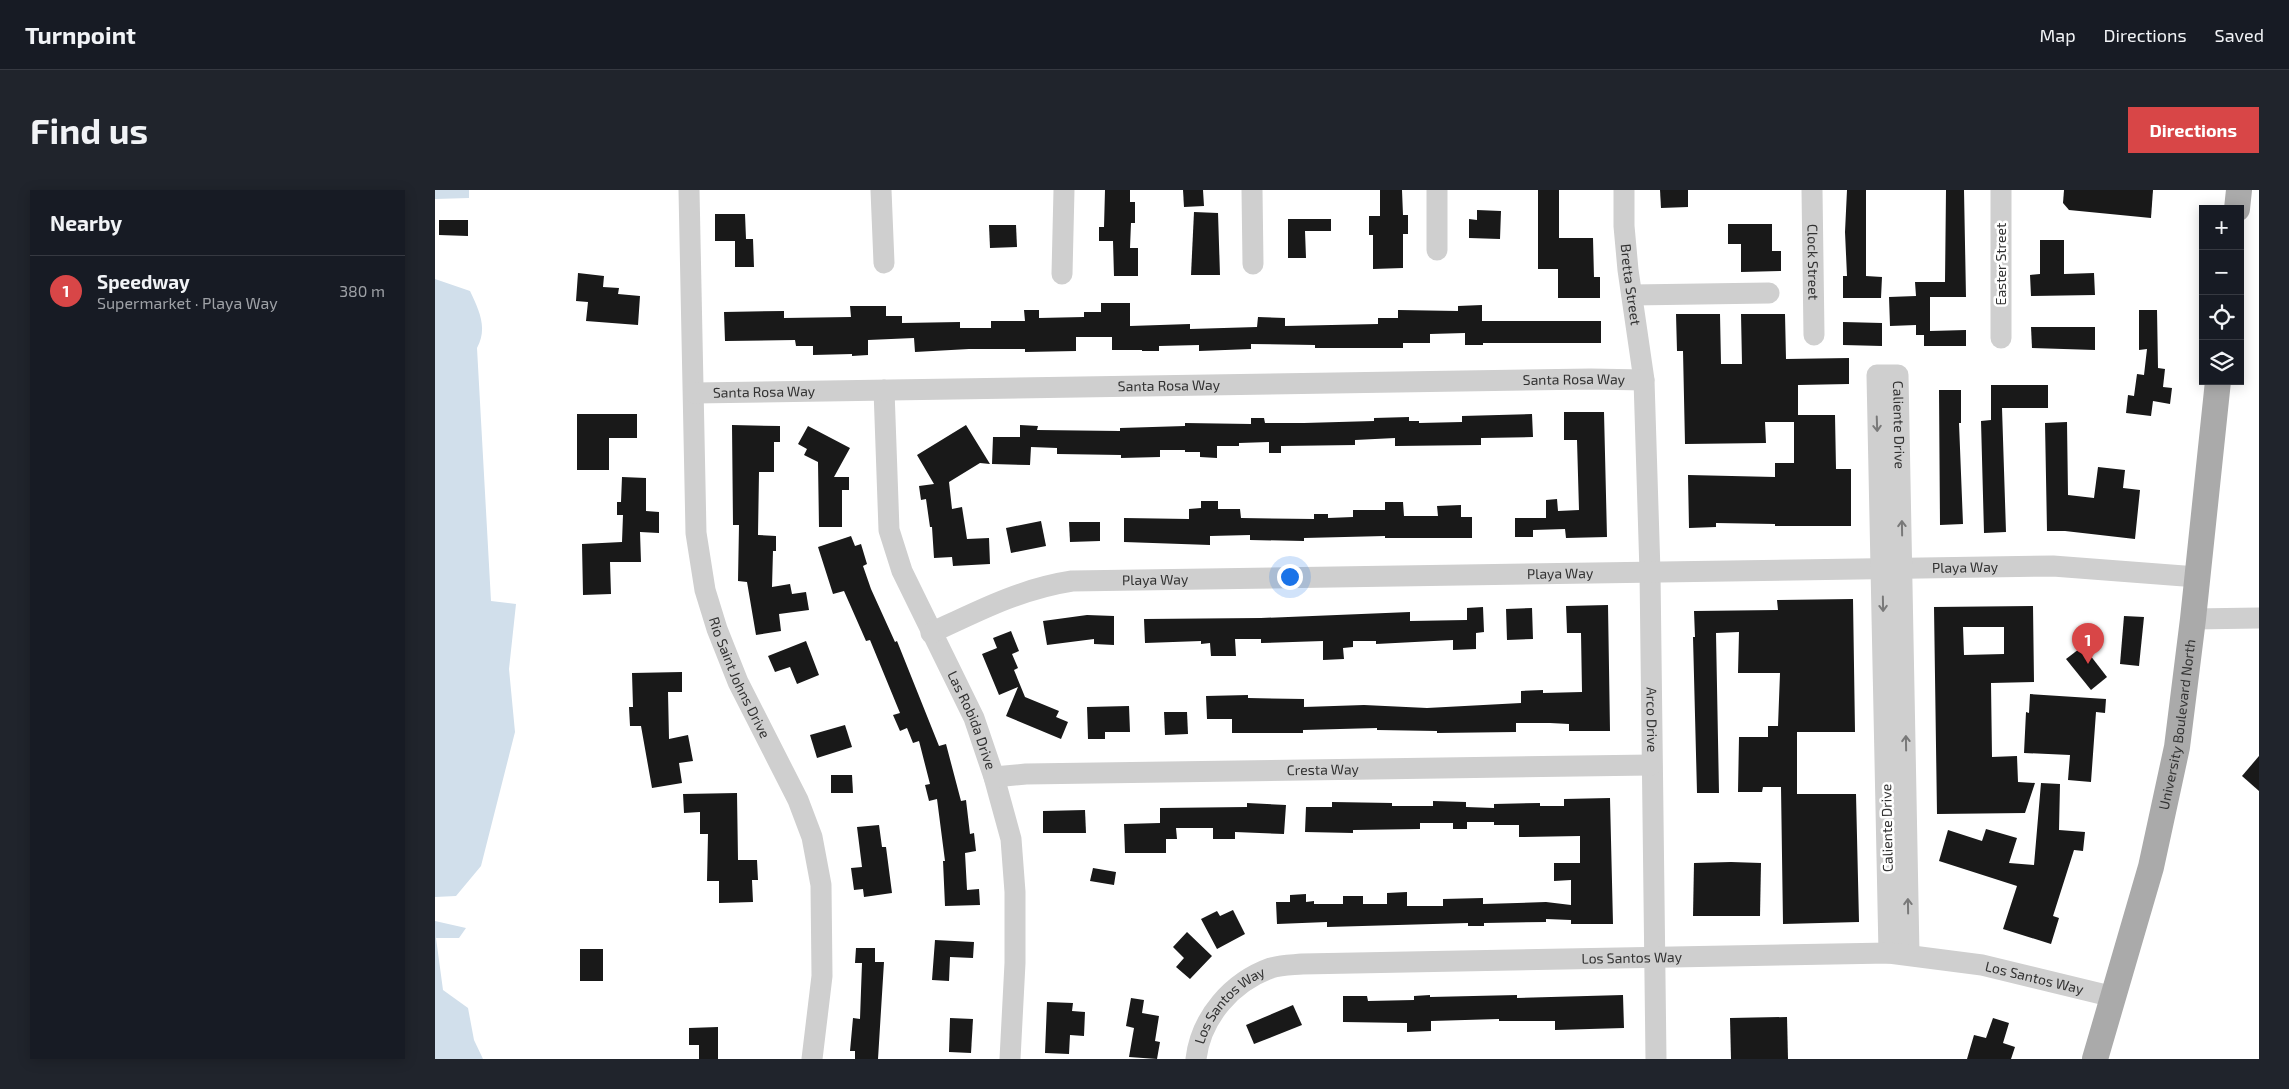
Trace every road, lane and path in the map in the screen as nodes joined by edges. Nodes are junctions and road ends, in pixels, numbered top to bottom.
1 (689, 190) edge
2 (881, 190) edge
3 (1065, 190) edge
4 (1252, 190) edge
5 (1437, 190) edge
6 (1624, 190) edge
7 (1812, 190) edge
8 (2001, 190) edge
9 (2239, 190) edge
10 (2237, 205) edge
11 (1437, 250) dead end
12 (884, 263) dead end
13 (1253, 264) dead end
14 (1062, 274) dead end
15 (1769, 293) dead end
16 (1632, 295) junction
17 (1814, 335) dead end
18 (2001, 338) dead end
19 (1644, 380) junction
20 (2218, 385) edge
21 (884, 390) junction
22 (694, 393) junction
23 (1893, 569) junction
24 (1649, 572) junction
25 (2197, 577) junction
26 (2259, 618) edge
27 (2193, 619) junction
28 (931, 632) junction
29 (1651, 765) junction
30 (994, 777) junction
31 (1899, 954) junction
32 (1654, 958) junction
33 (2114, 997) junction
34 (812, 1059) edge
35 (1010, 1059) edge
36 (1196, 1059) edge
37 (1656, 1059) edge
38 (2095, 1059) edge

1 - 22 street, Rio Saint Johns Drive
2 - 12 street
3 - 14 street
4 - 13 street
5 - 11 street
6 - 16 street, Bretta Street
7 - 17 street, Clock Street
8 - 18 street, Easter Street
9 - 10 main road
15 - 16 street
16 - 19 street, Bretta Street
19 - 21 street, Santa Rosa Way
19 - 24 street, Arco Drive
20 - 25 main road, University Boulevard North
21 - 22 street, Santa Rosa Way
21 - 28 street, Las Robida Drive
22 - 34 street, Rio Saint Johns Drive
23 -> 23 street, Caliente Drive
23 - 24 street, Playa Way
23 - 25 street, Playa Way
23 - 31 street, Caliente Drive
24 - 28 street, Playa Way
24 - 29 street, Arco Drive
25 - 27 main road, University Boulevard North
26 - 27 street
27 - 33 main road, University Boulevard North
28 - 30 street, Las Robida Drive
29 - 30 street, Cresta Way
29 - 32 street, Arco Drive
30 - 35 street, Las Robida Drive
31 - 32 street, Los Santos Way
31 - 33 street, Los Santos Way
32 - 36 street, Los Santos Way
32 - 37 street, Arco Drive
33 - 38 main road, University Boulevard North

